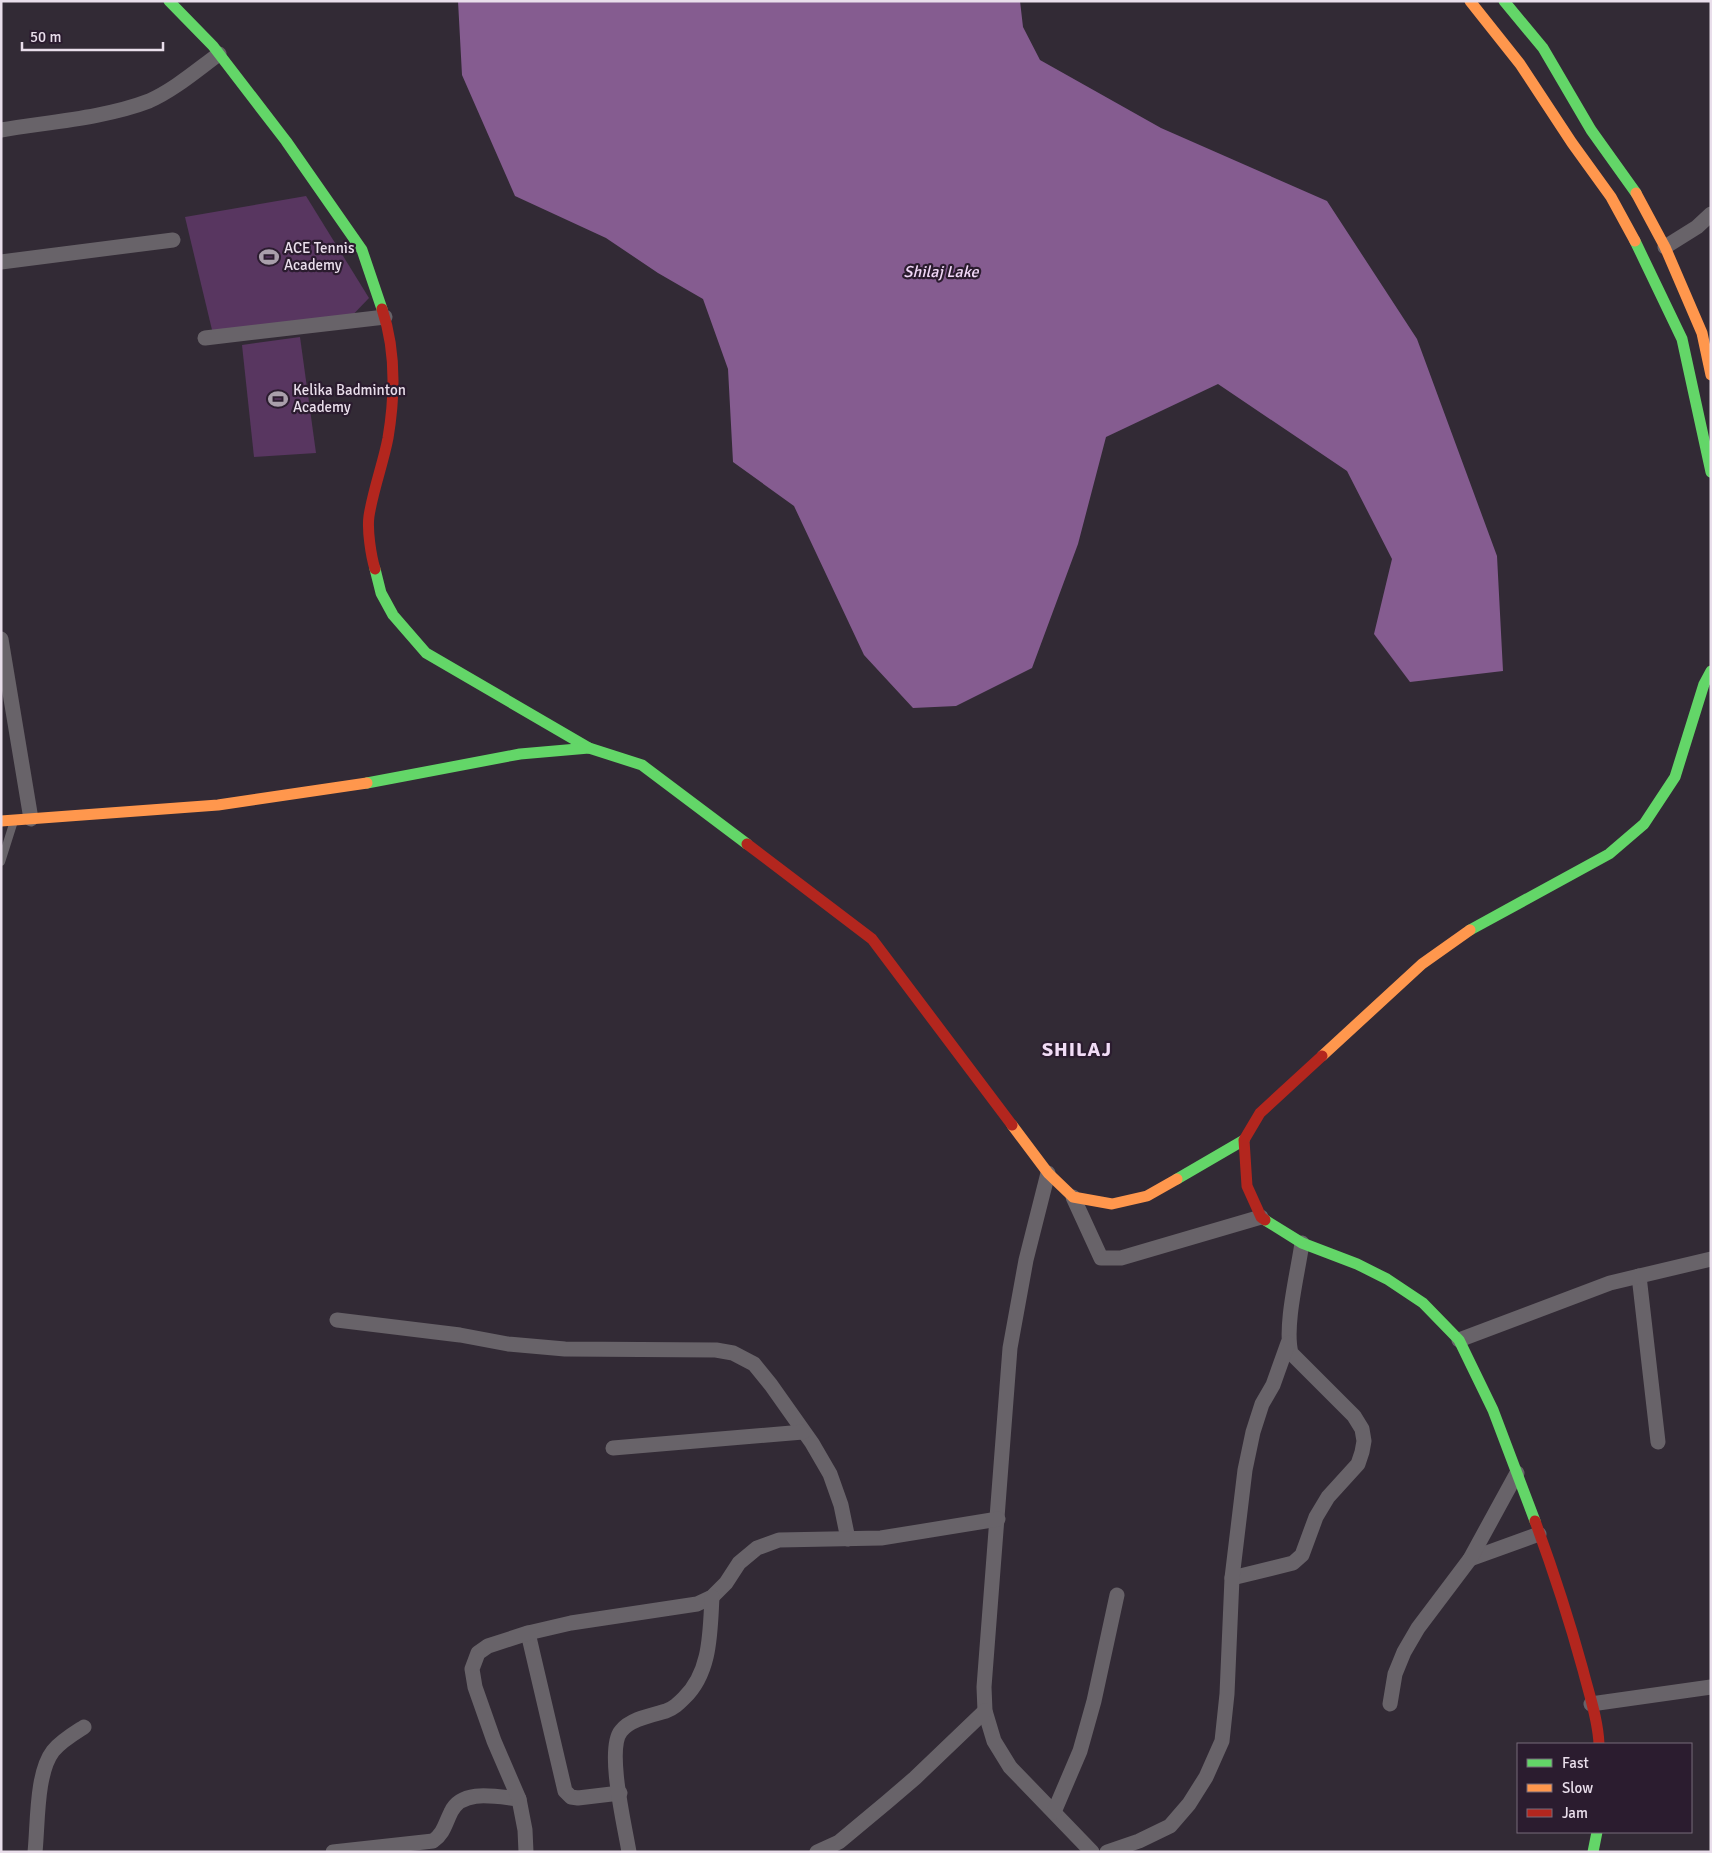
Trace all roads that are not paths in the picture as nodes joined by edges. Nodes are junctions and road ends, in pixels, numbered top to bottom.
1 (169, 1) edge
2 (1470, 1) edge
3 (1504, 1) edge
4 (219, 54) junction
5 (1, 130) edge
6 (1711, 214) edge
7 (173, 240) dead end
8 (1665, 247) junction
9 (1, 262) edge
10 (385, 317) junction
11 (205, 338) dead end
12 (1711, 375) edge
13 (1711, 472) edge
14 (1, 639) edge
15 (1711, 671) edge
16 (589, 748) junction
17 (31, 819) junction
18 (1, 820) edge
19 (15, 820) junction
20 (1, 862) edge
21 (1244, 1140) junction
22 (1048, 1173) junction
23 (1073, 1197) junction
24 (1260, 1217) junction
25 (1302, 1243) junction
26 (1711, 1260) edge
27 (1639, 1276) junction
28 (337, 1320) dead end
29 (1459, 1340) junction
30 (1288, 1343) junction
31 (803, 1432) junction
32 (1658, 1442) dead end
33 (613, 1448) dead end
34 (1516, 1474) junction
35 (998, 1519) junction
36 (1539, 1534) junction
37 (848, 1539) junction
38 (1470, 1559) junction
39 (1232, 1578) junction
40 (1117, 1595) dead end
41 (712, 1597) junction
42 (528, 1633) junction
43 (1711, 1687) edge
44 (1390, 1704) dead end
45 (1591, 1704) junction
46 (985, 1711) junction
47 (84, 1727) dead end
48 (1599, 1743) edge
49 (620, 1793) junction
50 (519, 1799) junction
51 (1054, 1812) junction
52 (1597, 1833) edge
53 (35, 1852) edge
54 (333, 1852) edge
55 (526, 1852) edge
56 (629, 1852) edge
57 (816, 1852) edge
58 (1092, 1852) edge
59 (1107, 1852) edge
60 (1593, 1852) edge

1 - 4 street
2 - 13 street
3 - 8 street
4 - 5 street
4 - 10 street
6 - 8 street
7 - 9 street
8 - 12 street
10 - 11 street
10 - 16 street
14 - 17 street
15 - 21 street
16 - 17 street
16 - 22 street
17 - 19 street
18 - 19 street
19 - 20 lane
21 - 23 street
21 - 24 street
22 - 23 street
22 - 35 street
23 - 24 street
24 - 25 street
25 - 29 street
25 - 30 street
26 - 27 street
27 - 29 street
27 - 32 street
28 - 31 street
29 - 34 street
30 - 39 street
30 - 39 street
31 - 33 street
31 - 37 street
34 - 36 street
34 - 38 street
35 - 37 street
35 - 46 street
36 - 38 street
36 - 45 street
37 - 41 street
38 - 44 street
39 - 59 street
40 - 51 street
41 - 42 street
41 - 49 street
42 - 49 street
42 - 50 street
43 - 45 street
45 - 48 street
46 - 51 street
46 - 57 street
47 - 53 street
49 - 56 street
50 - 54 street
50 - 55 street
51 - 58 street
52 - 60 street

